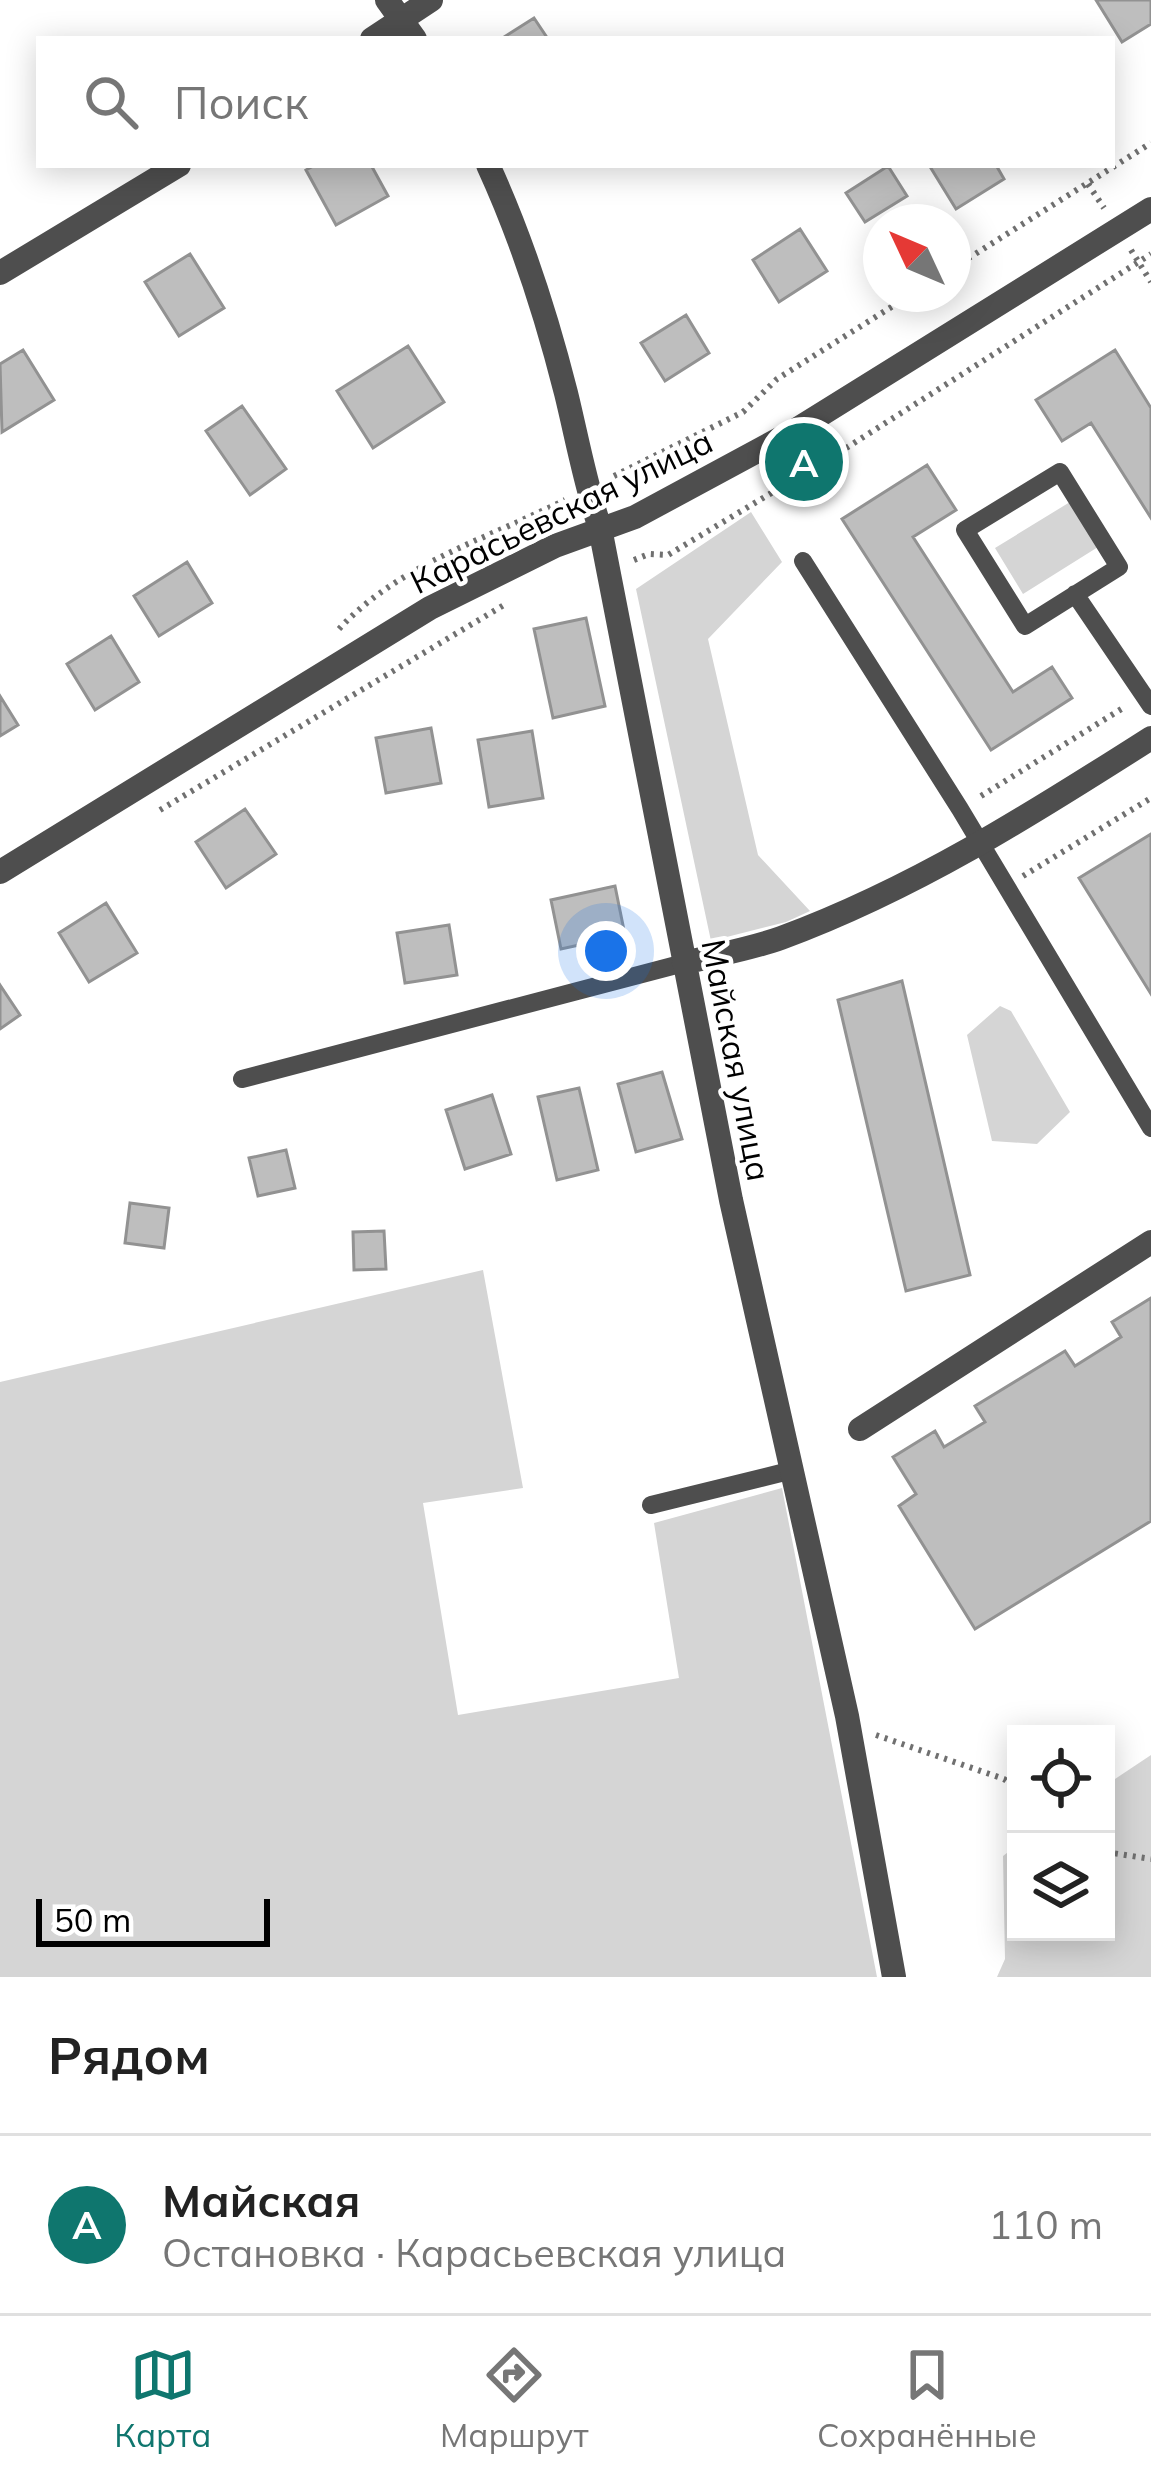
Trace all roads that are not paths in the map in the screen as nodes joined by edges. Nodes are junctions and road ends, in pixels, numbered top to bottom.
1 (431, 0) edge
2 (402, 19) edge
3 (376, 36) edge
4 (174, 168) edge
5 (489, 168) edge
6 (1151, 209) edge
7 (0, 273) edge
8 (600, 528) junction
9 (803, 561) dead end
10 (1075, 594) junction
11 (1147, 700) edge
12 (1151, 739) edge
13 (982, 845) junction
14 (0, 872) edge
15 (684, 963) junction
16 (242, 1079) dead end
17 (1151, 1128) edge
18 (1151, 1242) edge
19 (860, 1429) dead end
20 (789, 1471) junction
21 (651, 1504) dead end
22 (894, 1977) edge

1 - 2 street
2 - 3 street
4 - 7 street
5 - 8 street, Майская улица
6 - 8 street, Карасьевская улица
8 - 14 street, Карасьевская улица
8 - 15 street, Майская улица
9 - 13 lane
10 - 10 lane
10 - 11 lane
12 - 13 street
13 - 15 street
13 - 17 lane
15 - 16 lane
15 - 20 street, Майская улица
18 - 19 street
20 - 21 lane
20 - 22 street, Майская улица

